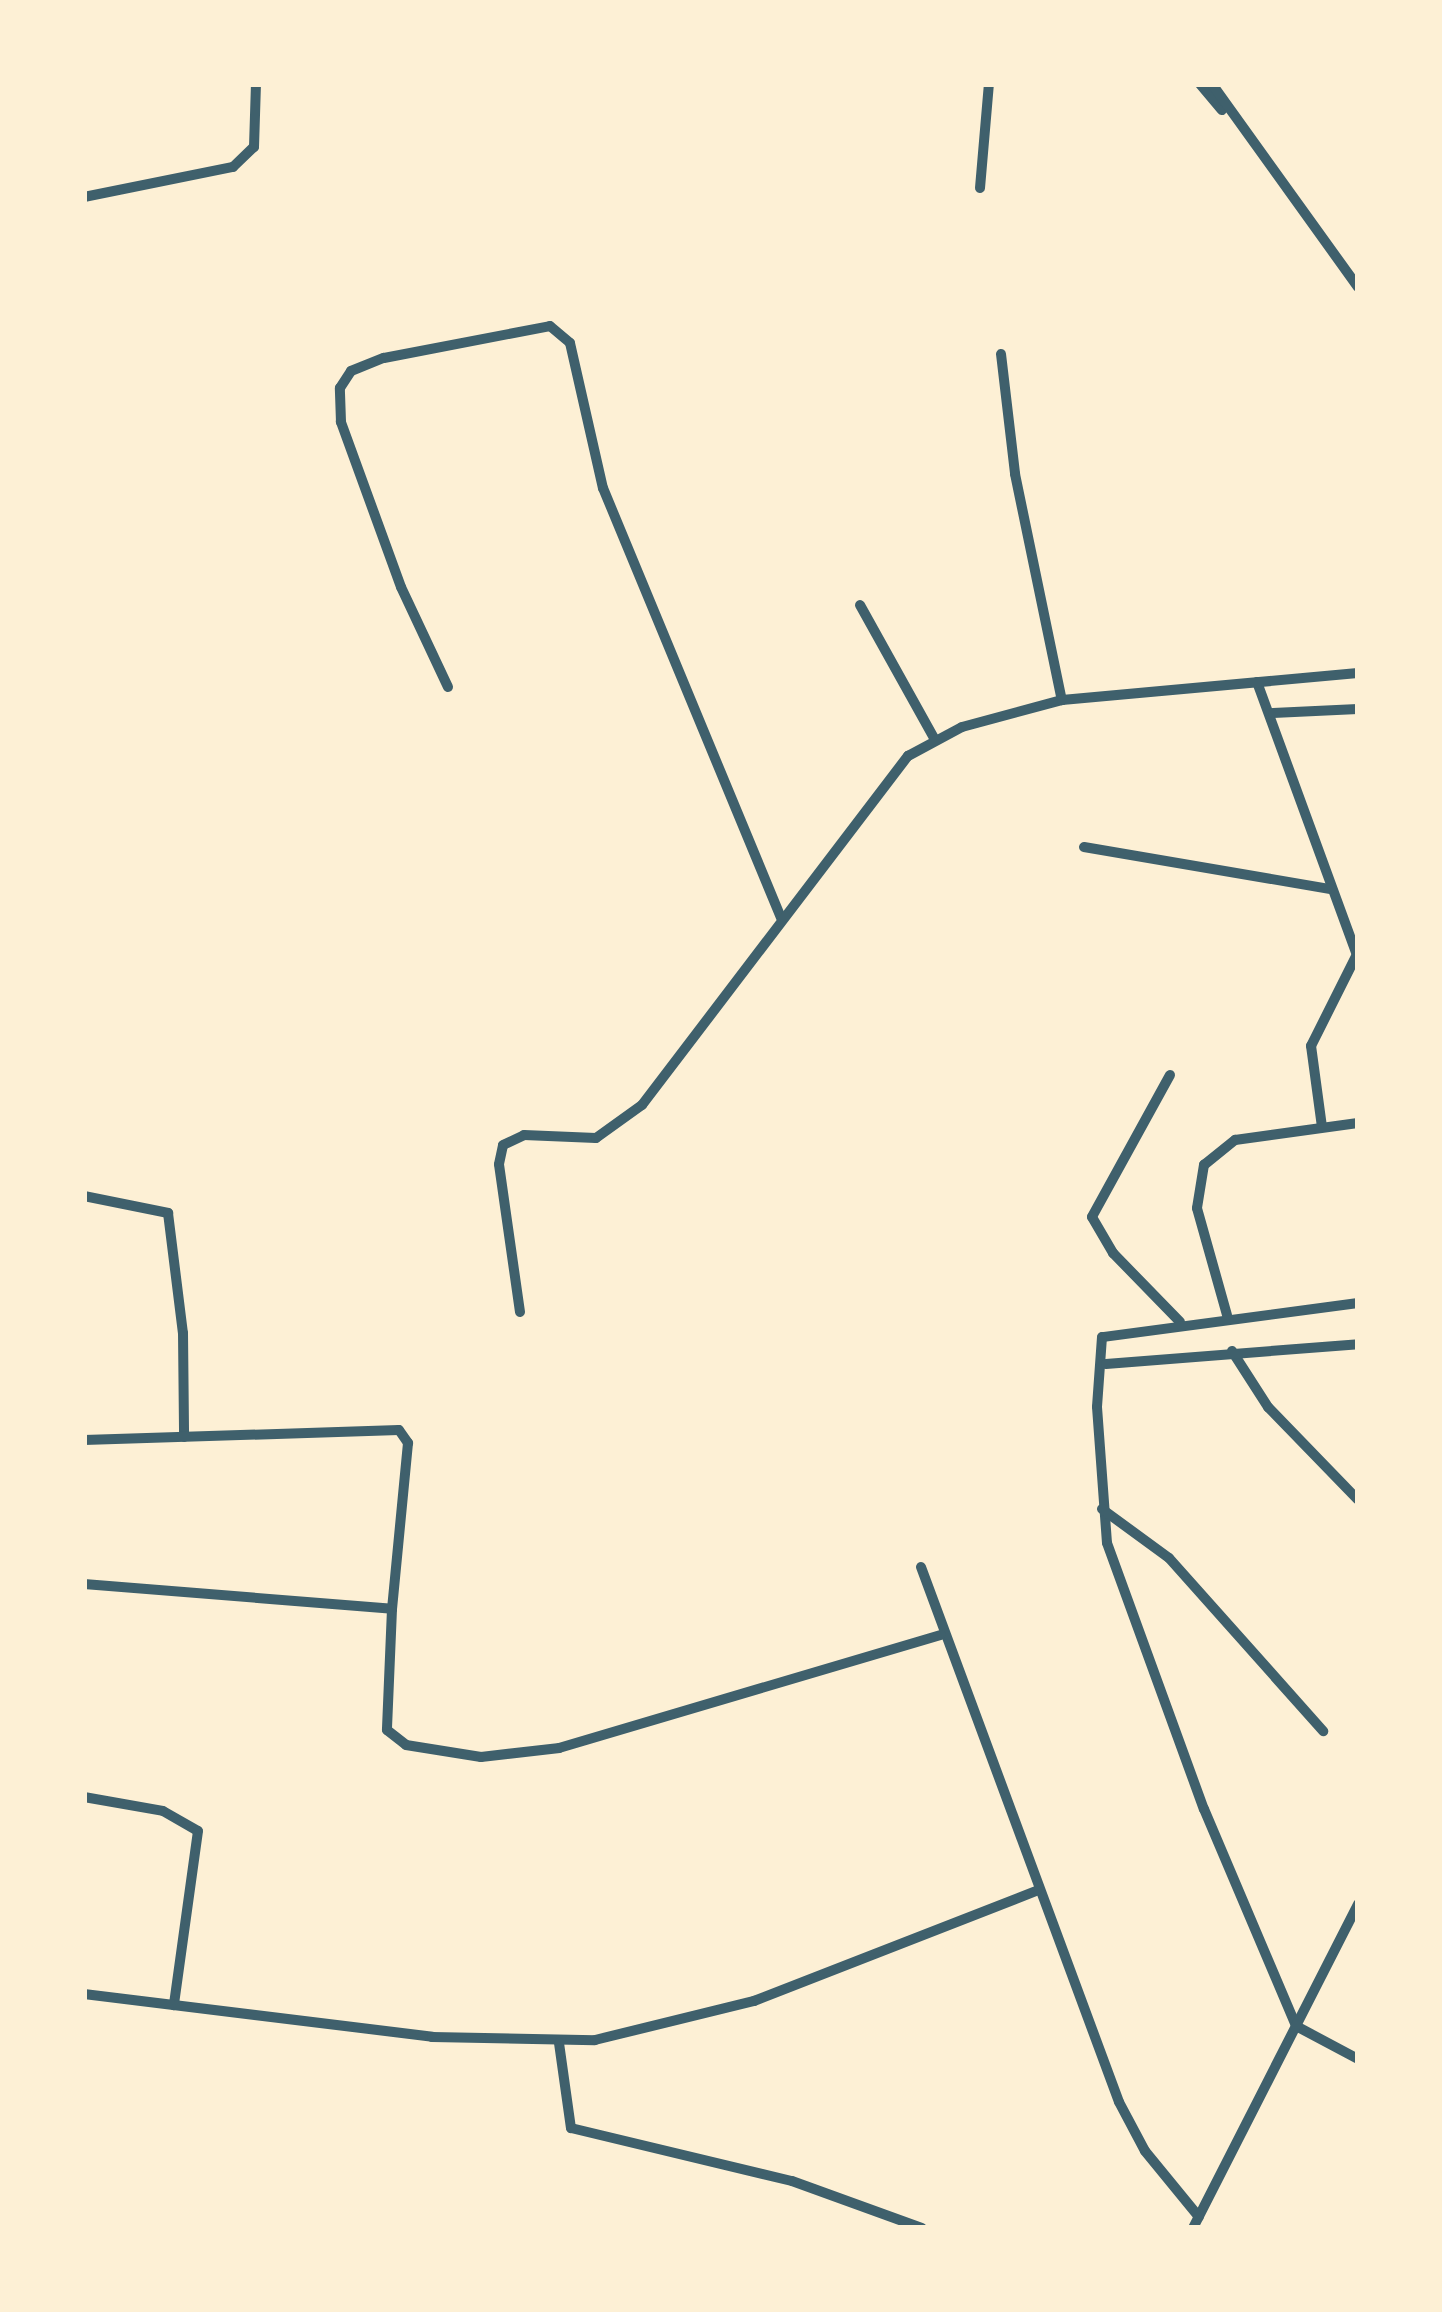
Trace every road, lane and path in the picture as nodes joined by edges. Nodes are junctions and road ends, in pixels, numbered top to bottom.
1 (256, 84) edge
2 (989, 84) edge
3 (1200, 84) edge
4 (1212, 84) edge
5 (1243, 135) junction
6 (980, 188) dead end
7 (84, 197) edge
8 (1358, 287) edge
9 (1001, 354) dead end
10 (860, 605) dead end
11 (1358, 673) edge
12 (1257, 682) junction
13 (448, 687) dead end
14 (1062, 700) junction
15 (1358, 709) edge
16 (1273, 713) junction
17 (934, 737) junction
18 (1084, 848) dead end
19 (1330, 889) junction
20 (781, 918) junction
21 (1357, 957) edge
22 (1170, 1075) dead end
23 (1358, 1123) edge
24 (1322, 1127) junction
25 (84, 1196) edge
26 (1358, 1303) edge
27 (520, 1312) dead end
28 (1227, 1316) junction
29 (1180, 1322) junction
30 (1358, 1344) edge
31 (1232, 1351) junction
32 (1106, 1364) junction
33 (184, 1437) junction
34 (84, 1440) edge
35 (1358, 1500) edge
36 (1102, 1509) junction
37 (921, 1567) dead end
38 (84, 1583) edge
39 (392, 1609) junction
40 (941, 1635) junction
41 (1323, 1731) dead end
42 (84, 1796) edge
43 (1036, 1891) junction
44 (1358, 1904) edge
45 (84, 1994) edge
46 (174, 2005) junction
47 (1295, 2026) junction
48 (559, 2043) junction
49 (1358, 2059) edge
50 (1196, 2223) edge
51 (922, 2228) edge

1 - 7 street
2 - 6 street
3 - 5 street
4 - 5 street
5 - 8 street
9 - 14 street
10 - 17 street
11 - 12 street
12 - 14 street
12 - 16 street
13 - 20 street
14 - 17 street
15 - 16 street
16 - 19 street
17 - 20 street
18 - 19 street
19 - 21 street
20 - 27 street
21 - 24 street
22 - 29 street
23 - 24 street
24 - 28 street
25 - 33 street
26 - 28 street
28 - 29 street
29 - 32 street
30 - 31 street
31 - 32 street
31 - 35 street
32 - 36 street
33 - 34 street
33 - 39 street
36 - 41 street
36 - 47 street
37 - 40 street
38 - 39 street
39 - 40 street
40 - 43 street
42 - 46 street
43 - 48 street
43 - 50 street
44 - 47 street
45 - 46 street
46 - 48 street
47 - 49 street
47 - 50 street
48 - 51 street

